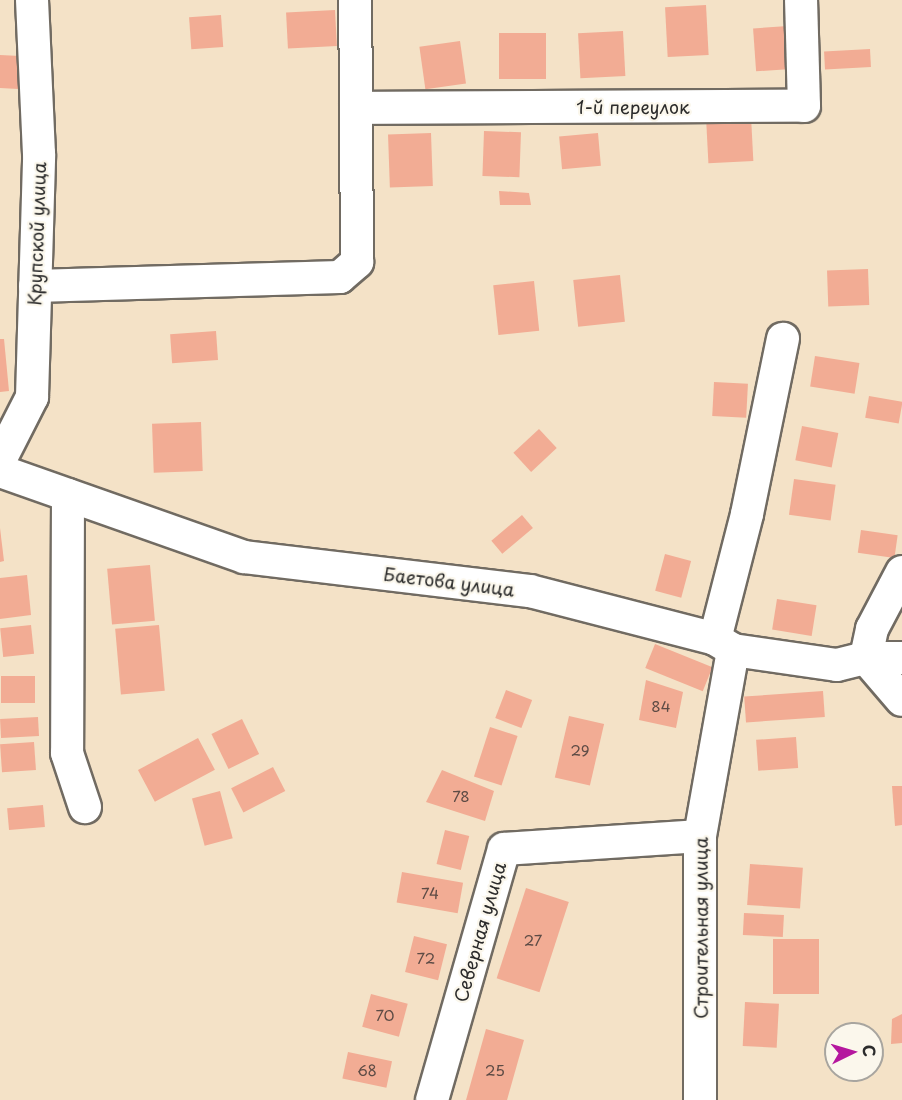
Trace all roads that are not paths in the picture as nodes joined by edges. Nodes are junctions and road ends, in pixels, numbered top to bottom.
1 (32, 0) edge
2 (355, 0) edge
3 (801, 0) edge
4 (356, 108) junction
5 (36, 286) junction
6 (783, 339) dead end
7 (0, 460) edge
8 (0, 471) edge
9 (68, 495) junction
10 (902, 572) edge
11 (724, 645) junction
12 (866, 658) junction
13 (902, 658) edge
14 (902, 700) edge
15 (85, 807) dead end
16 (700, 836) junction
17 (432, 1100) edge
18 (700, 1100) edge

1 - 5 street, Крупской улица
2 - 4 street
3 - 4 street, 1-й переулок
4 - 5 street
5 - 7 street, Крупской улица
6 - 11 street, Строительная улица
8 - 9 street, Баетова улица
9 - 11 street, Баетова улица
9 - 15 street
10 - 12 street
11 - 12 street, Баетова улица
11 - 16 street, Строительная улица
12 - 13 street, Баетова улица
12 - 14 street
16 - 17 street, Северная улица
16 - 18 street, Строительная улица

